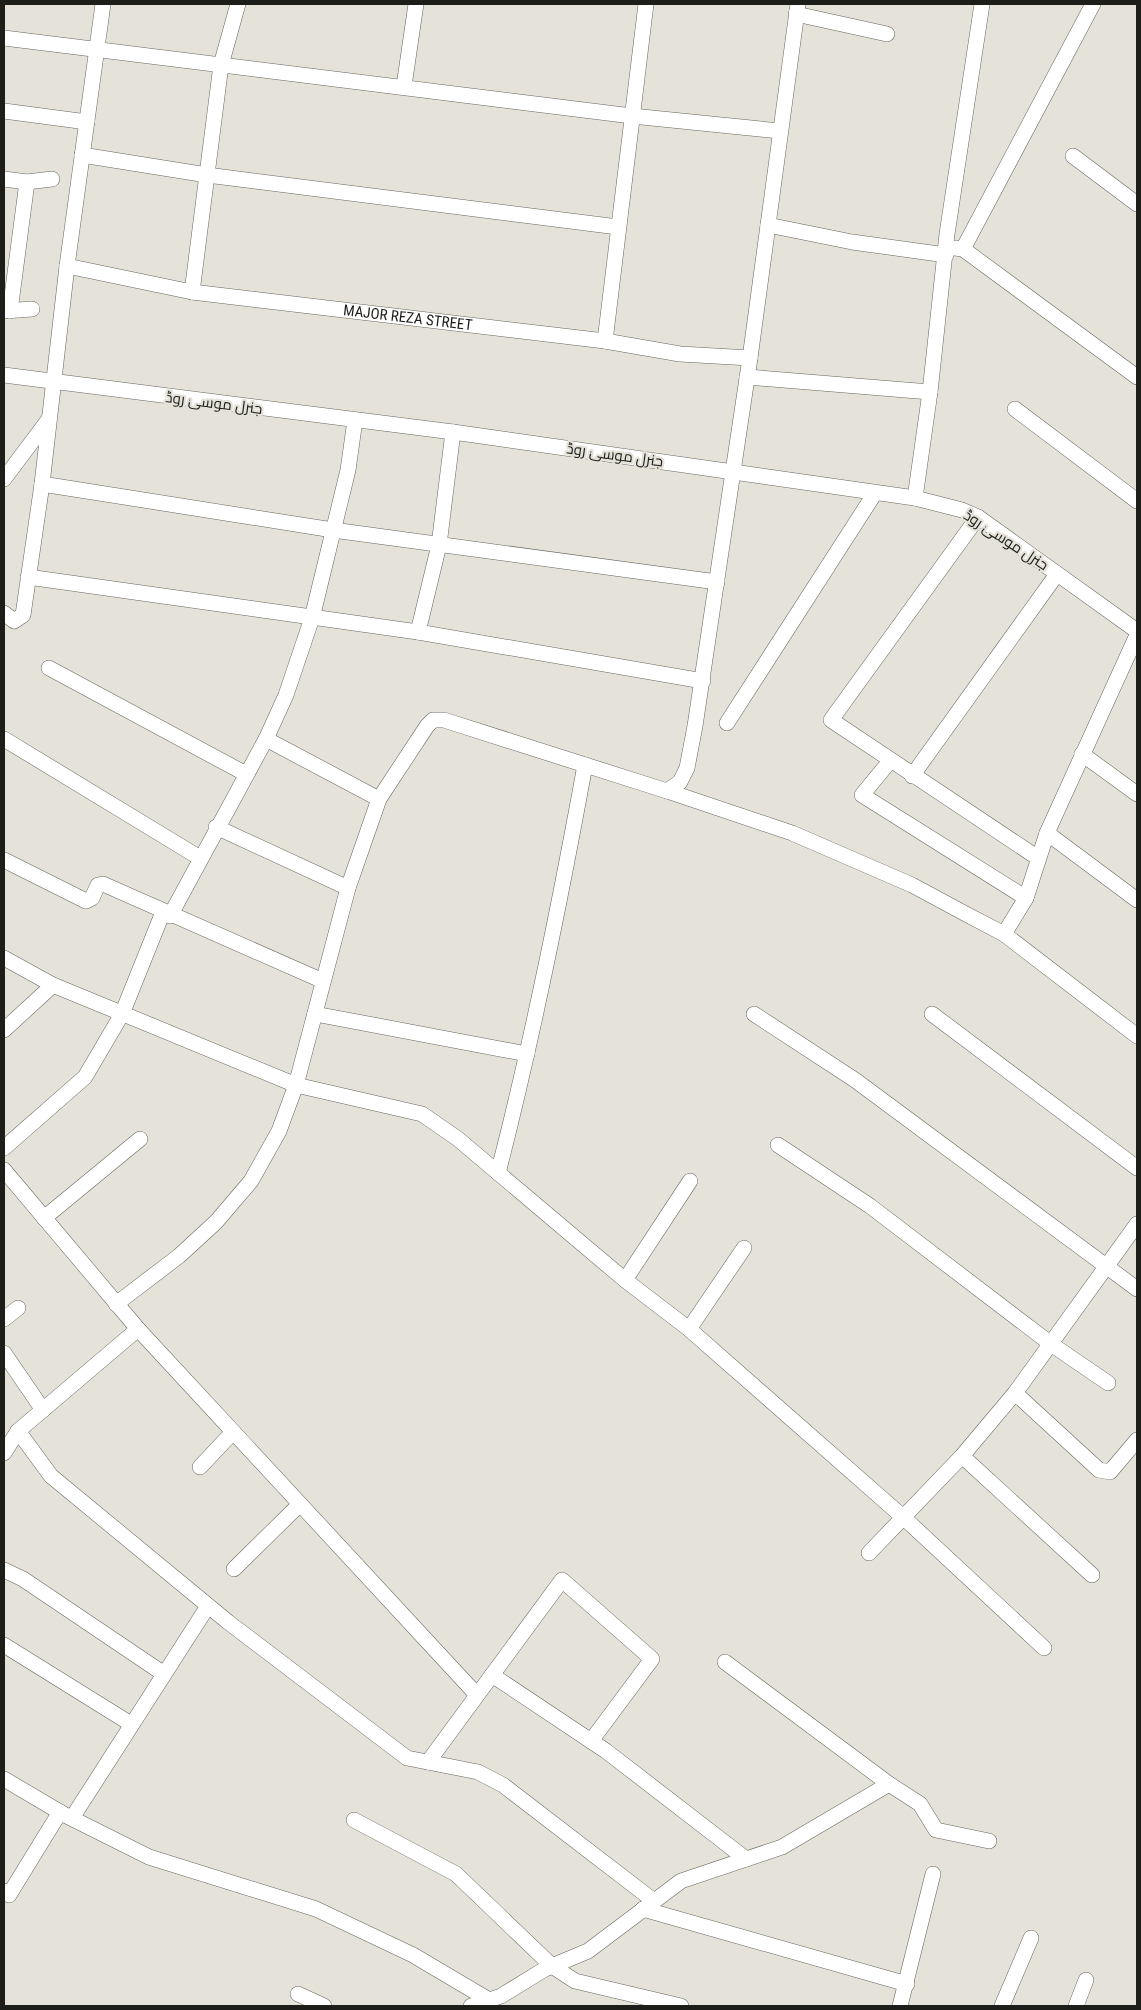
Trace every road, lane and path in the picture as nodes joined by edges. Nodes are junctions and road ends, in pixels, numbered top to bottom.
1 (103, 4) edge
2 (238, 4) edge
3 (416, 4) edge
4 (646, 4) edge
5 (982, 4) edge
6 (1093, 4) edge
7 (797, 9) edge
8 (887, 34) dead end
9 (4, 38) edge
10 (97, 51) junction
11 (222, 65) junction
12 (404, 86) junction
13 (4, 111) edge
14 (632, 116) junction
15 (86, 122) junction
16 (780, 131) junction
17 (82, 155) junction
18 (1073, 156) dead end
19 (207, 175) junction
20 (4, 179) edge
21 (52, 179) dead end
22 (27, 182) junction
23 (1137, 204) edge
24 (768, 225) junction
25 (618, 227) junction
26 (11, 246) edge
27 (963, 249) junction
28 (946, 251) junction
29 (67, 266) junction
30 (192, 292) junction
31 (32, 309) dead end
32 (7, 311) edge
33 (605, 341) junction
34 (750, 358) junction
35 (4, 375) edge
36 (747, 377) junction
37 (1137, 377) edge
38 (55, 383) junction
39 (930, 392) junction
40 (1015, 408) dead end
41 (50, 418) junction
42 (355, 420) junction
43 (453, 432) junction
44 (732, 471) junction
45 (4, 479) edge
46 (42, 484) junction
47 (875, 493) junction
48 (915, 498) junction
49 (1137, 501) edge
50 (978, 517) junction
51 (333, 530) junction
52 (439, 545) junction
53 (1057, 574) junction
54 (28, 577) junction
55 (717, 582) junction
56 (4, 613) edge
57 (312, 618) junction
58 (1137, 631) edge
59 (418, 632) junction
60 (1137, 635) edge
61 (50, 668) dead end
62 (703, 681) junction
63 (726, 724) dead end
64 (4, 739) edge
65 (266, 739) junction
66 (1082, 754) junction
67 (890, 761) junction
68 (585, 765) junction
69 (246, 774) junction
70 (912, 776) junction
71 (667, 791) junction
72 (1137, 794) edge
73 (379, 799) junction
74 (216, 827) junction
75 (1047, 833) junction
76 (200, 858) junction
77 (1038, 858) junction
78 (4, 860) edge
79 (348, 888) junction
80 (1026, 898) junction
81 (1137, 900) edge
82 (166, 914) junction
83 (1004, 934) junction
84 (4, 958) edge
85 (322, 981) junction
86 (53, 985) junction
87 (122, 1014) junction
88 (315, 1014) junction
89 (754, 1014) dead end
90 (932, 1014) dead end
91 (4, 1030) edge
92 (1137, 1036) edge
93 (527, 1054) junction
94 (296, 1086) junction
95 (140, 1139) dead end
96 (778, 1145) dead end
97 (4, 1148) edge
98 (1137, 1168) edge
99 (4, 1170) edge
100 (498, 1173) junction
101 (690, 1181) dead end
102 (44, 1218) junction
103 (1137, 1224) edge
104 (744, 1248) dead end
105 (1106, 1267) junction
106 (625, 1280) junction
107 (1137, 1289) edge
108 (116, 1304) junction
109 (18, 1308) dead end
110 (4, 1319) edge
111 (138, 1329) junction
112 (689, 1329) junction
113 (1051, 1344) junction
114 (4, 1354) edge
115 (1108, 1383) dead end
116 (1015, 1393) junction
117 (42, 1410) junction
118 (18, 1431) junction
119 (234, 1432) junction
120 (1137, 1440) edge
121 (4, 1453) edge
122 (962, 1456) junction
123 (200, 1467) dead end
124 (300, 1504) junction
125 (903, 1517) junction
126 (869, 1553) dead end
127 (234, 1569) dead end
128 (4, 1570) edge
129 (1092, 1575) dead end
130 (208, 1606) junction
131 (4, 1645) edge
132 (1044, 1648) dead end
133 (725, 1662) dead end
134 (164, 1674) junction
135 (492, 1675) junction
136 (477, 1695) junction
137 (131, 1724) junction
138 (591, 1741) junction
139 (428, 1762) junction
140 (4, 1779) edge
141 (889, 1784) junction
142 (66, 1815) junction
143 (354, 1820) dead end
144 (989, 1841) dead end
145 (746, 1859) junction
146 (933, 1874) dead end
147 (4, 1891) edge
148 (649, 1905) junction
149 (1031, 1938) dead end
150 (552, 1966) junction
151 (1086, 1980) dead end
152 (907, 1984) junction
153 (298, 1994) dead end
154 (489, 2000) junction
155 (324, 2006) edge
156 (471, 2006) edge
157 (681, 2006) edge
158 (900, 2006) edge
159 (1002, 2006) edge
160 (1076, 2006) edge

1 - 10 street
2 - 11 street
3 - 12 street
4 - 14 street
5 - 28 street
6 - 27 street
7 - 8 street
7 - 16 street
9 - 10 street
10 - 11 street
10 - 15 street
11 - 12 street
11 - 19 street
12 - 14 street
13 - 15 street
14 - 16 street
14 - 25 street
15 - 17 street
16 - 24 street
17 - 19 street
17 - 29 street
18 - 23 street
19 - 25 street
19 - 30 street
20 - 22 street
21 - 22 street
22 - 26 street
24 - 28 street
24 - 34 street
25 - 33 street
26 - 32 street
27 - 28 street
27 - 37 street
28 - 39 street
29 - 30 street, MAJOR REZA STREET
29 - 38 street
30 - 33 street, MAJOR REZA STREET
31 - 32 street
33 - 34 street, MAJOR REZA STREET
34 - 36 street
35 - 38 street, جنرل موسیٰ روڈ
36 - 39 street
36 - 44 street
38 - 41 street
38 - 42 street, جنرل موسیٰ روڈ
39 - 48 street
40 - 49 street
41 - 45 street
41 - 46 street
42 - 43 street, جنرل موسیٰ روڈ
42 - 51 street
43 - 44 street, جنرل موسیٰ روڈ
43 - 52 street
44 - 47 street, جنرل موسیٰ روڈ
44 - 55 street
46 - 51 street
46 - 54 street
47 - 48 street, جنرل موسیٰ روڈ
47 - 63 street
48 - 50 street, جنرل موسیٰ روڈ
50 - 53 street, جنرل موسیٰ روڈ
50 - 67 street
51 - 52 street
51 - 57 street
52 - 55 street
52 - 59 street
53 - 58 street, جنرل موسیٰ روڈ
53 - 70 street
54 - 56 street
54 - 57 street
55 - 62 street
57 - 59 street
57 - 65 street
59 - 62 street
60 - 66 street
61 - 69 street
62 - 71 street
64 - 76 street
65 - 69 street
65 - 73 street
66 - 72 street
66 - 75 street
67 - 70 street
67 - 80 street
68 - 71 street
68 - 73 street
68 - 93 street
69 - 74 street
70 - 77 street
71 - 83 street
73 - 79 street
74 - 76 street
74 - 79 street
75 - 77 street
75 - 81 street
76 - 82 street
77 - 80 street
78 - 82 street
79 - 85 street
80 - 83 street
82 - 85 street
82 - 87 street
83 - 92 street
84 - 86 street
85 - 88 street
86 - 87 street
86 - 91 street
87 - 94 street
87 - 97 street
88 - 93 street
88 - 94 street
89 - 105 street
90 - 98 street
93 - 100 street
94 - 100 street
94 - 108 street
95 - 102 street
96 - 113 street
99 - 102 street
100 - 106 street
101 - 106 street
102 - 108 street
103 - 105 street
104 - 112 street
105 - 107 street
105 - 113 street
106 - 112 street
108 - 111 street
109 - 110 street
111 - 117 street
111 - 119 street
112 - 125 street
113 - 115 street
113 - 116 street
114 - 117 street
116 - 120 street
116 - 122 street
117 - 118 street
118 - 121 street
118 - 130 street
119 - 123 street
119 - 124 street
122 - 125 street
122 - 129 street
124 - 127 street
124 - 136 street
125 - 126 street
125 - 132 street
128 - 134 street
130 - 134 street
130 - 139 street
131 - 137 street
133 - 141 street
134 - 137 street
135 - 136 street
135 - 138 street
135 - 138 street
136 - 139 street
137 - 142 street
138 - 145 street
139 - 148 street
140 - 142 street
141 - 144 street
141 - 145 street
142 - 147 street
142 - 154 street
143 - 150 street
145 - 148 street
146 - 152 street
148 - 150 street
148 - 152 street
149 - 159 street
150 - 154 street
150 - 157 street
151 - 160 street
152 - 158 street
153 - 155 street
154 - 156 street

